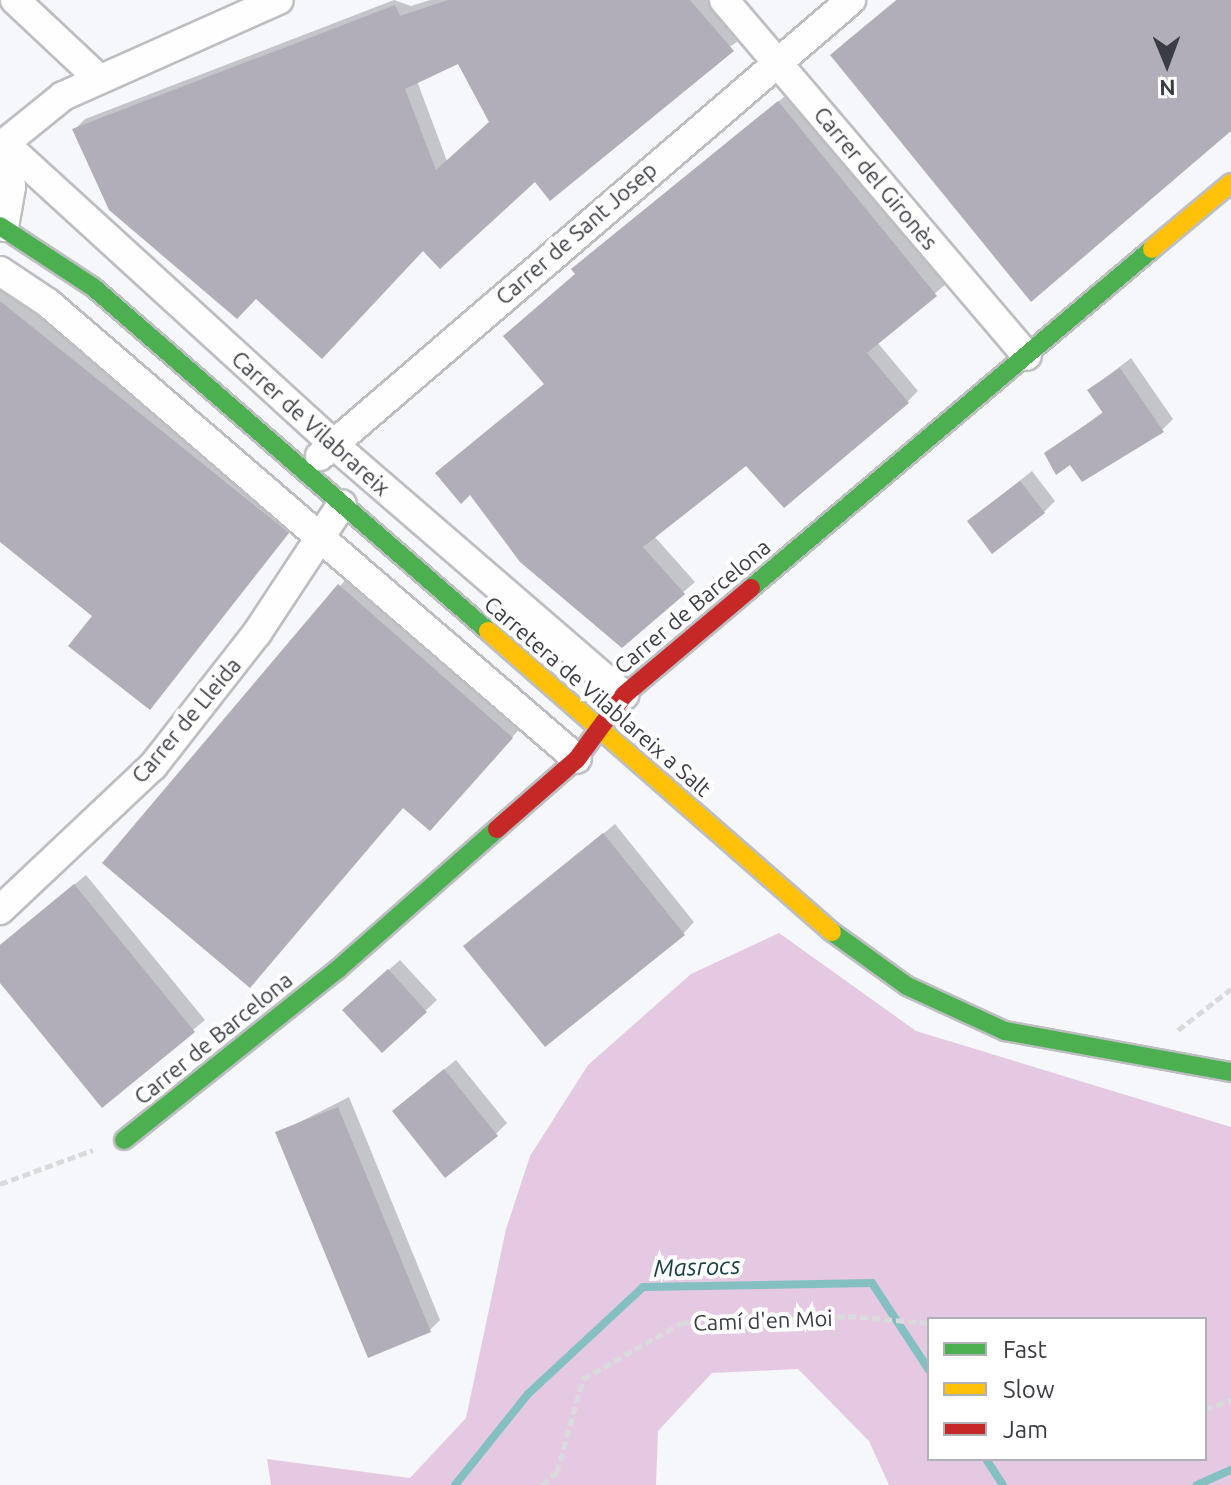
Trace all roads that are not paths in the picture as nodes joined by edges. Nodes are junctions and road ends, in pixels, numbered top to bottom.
1 (15, 0) edge
2 (279, 0) edge
3 (724, 0) edge
4 (851, 0) edge
5 (778, 61) junction
6 (99, 79) junction
7 (3, 146) edge
8 (1231, 183) edge
9 (2, 226) edge
10 (0, 271) edge
11 (1027, 356) junction
12 (332, 443) junction
13 (306, 472) junction
14 (342, 504) junction
15 (318, 541) junction
16 (624, 695) junction
17 (598, 728) junction
18 (577, 759) junction
19 (0, 910) edge
20 (1231, 1072) edge
21 (124, 1140) road end

1 - 6 street
2 - 6 street
3 - 5 street, Carrer del Gironès
4 - 5 street, Carrer de Sant Josep
5 - 11 street, Carrer del Gironès
5 - 12 street, Carrer de Sant Josep
6 - 7 street
7 - 9 street
7 - 12 street, Carrer de Vilabrareix
8 - 11 street, Carrer de Barcelona
9 - 13 street, Carretera de Vilablareix a Salt
10 - 15 street
11 - 16 street, Carrer de Barcelona
12 - 13 street, Carrer de Sant Josep
12 - 16 street, Carrer de Vilabrareix
13 - 14 street, Carretera de Vilablareix a Salt
14 - 15 street, Carrer de Lleida
14 - 17 street, Carretera de Vilablareix a Salt
15 - 18 street
15 - 19 street, Carrer de Lleida
16 - 17 street, Carrer de Barcelona
17 - 18 street, Carrer de Barcelona
17 - 20 street, Carretera de Vilablareix a Salt
18 - 21 street, Carrer de Barcelona

